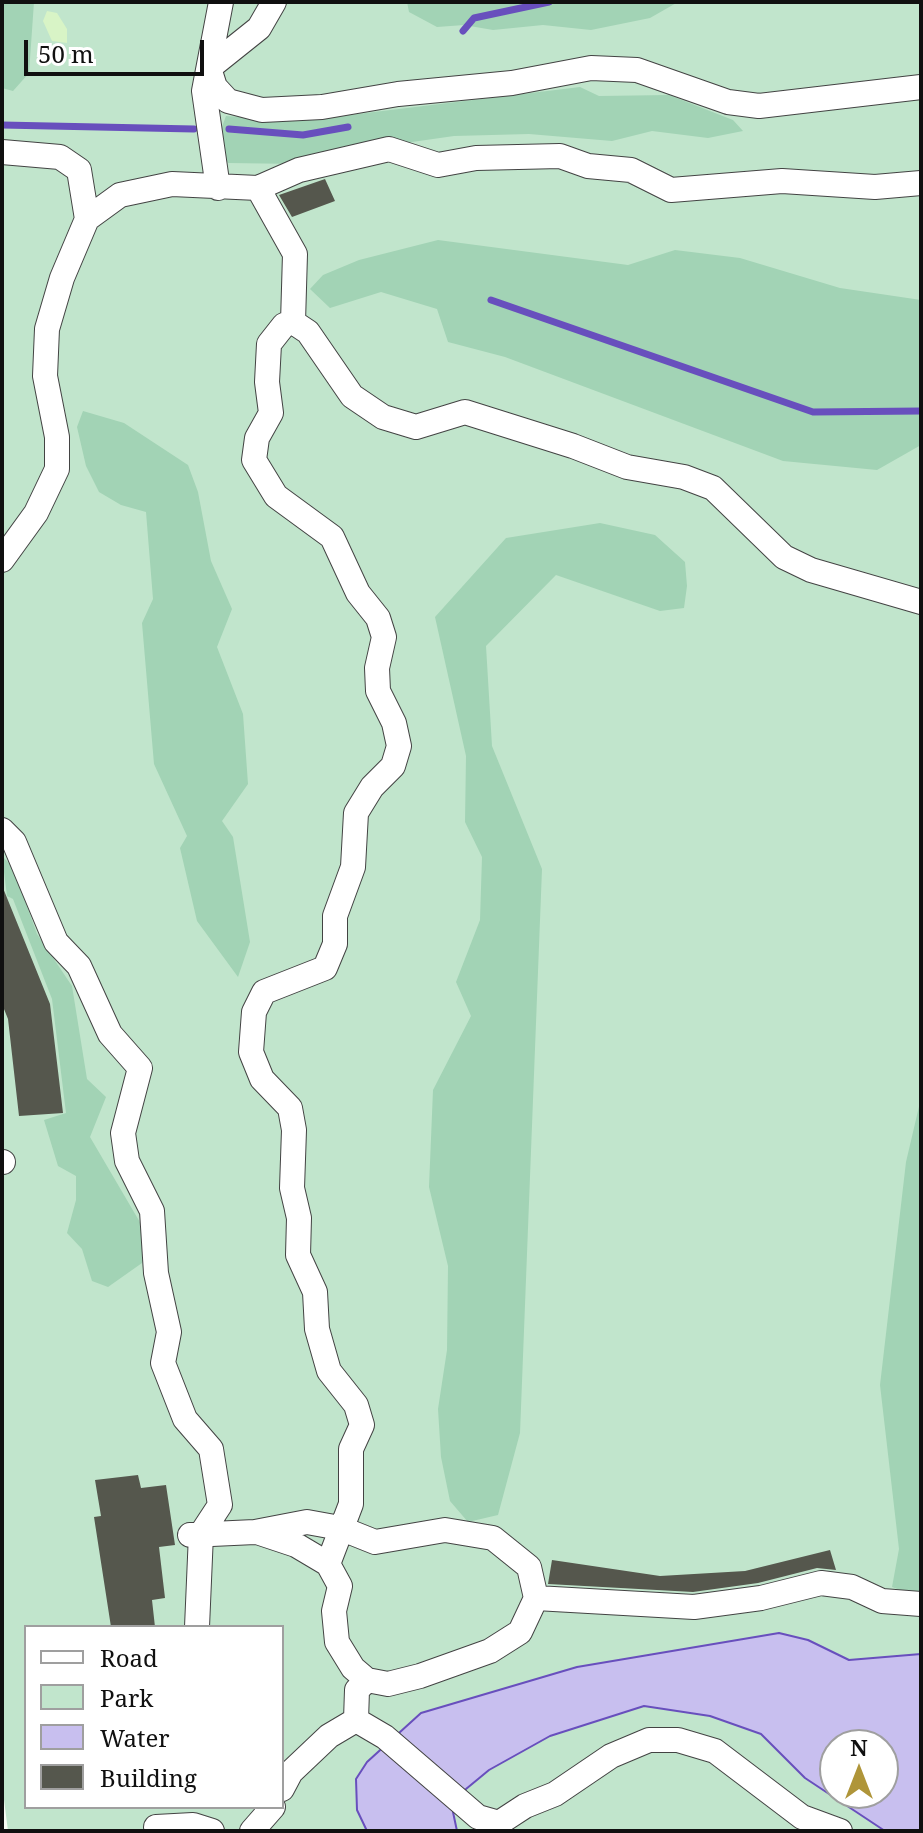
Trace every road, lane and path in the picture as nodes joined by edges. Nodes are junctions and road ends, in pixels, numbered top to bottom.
1 (221, 2) edge
2 (274, 2) edge
3 (209, 68) junction
4 (921, 87) edge
5 (2, 152) edge
6 (921, 183) edge
7 (218, 188) junction
8 (258, 188) junction
9 (87, 219) junction
10 (293, 322) junction
11 (2, 560) edge
12 (921, 602) edge
13 (2, 830) edge
14 (340, 1528) junction
15 (255, 1532) junction
16 (194, 1535) junction
17 (328, 1564) junction
18 (536, 1598) junction
19 (921, 1604) edge
20 (197, 1625) edge
21 (367, 1680) junction
22 (356, 1720) junction
23 (284, 1785) edge
24 (271, 1809) edge
25 (158, 1822) edge
26 (212, 1831) edge
27 (252, 1831) edge
28 (840, 1831) edge

1 - 3 lane
2 - 3 lane
3 - 4 lane
3 - 7 lane
5 - 9 lane
6 - 8 lane
7 - 8 lane
7 - 9 lane
8 - 10 lane
9 - 11 lane
10 - 12 lane
10 - 14 lane
13 - 16 lane
14 - 15 lane
14 - 17 lane
14 - 18 lane
15 - 16 lane
15 - 17 lane
16 - 20 lane
17 - 21 lane
18 - 19 lane
18 - 21 lane
21 - 22 lane
22 - 23 lane
22 - 28 lane
24 - 27 lane
25 - 26 lane

